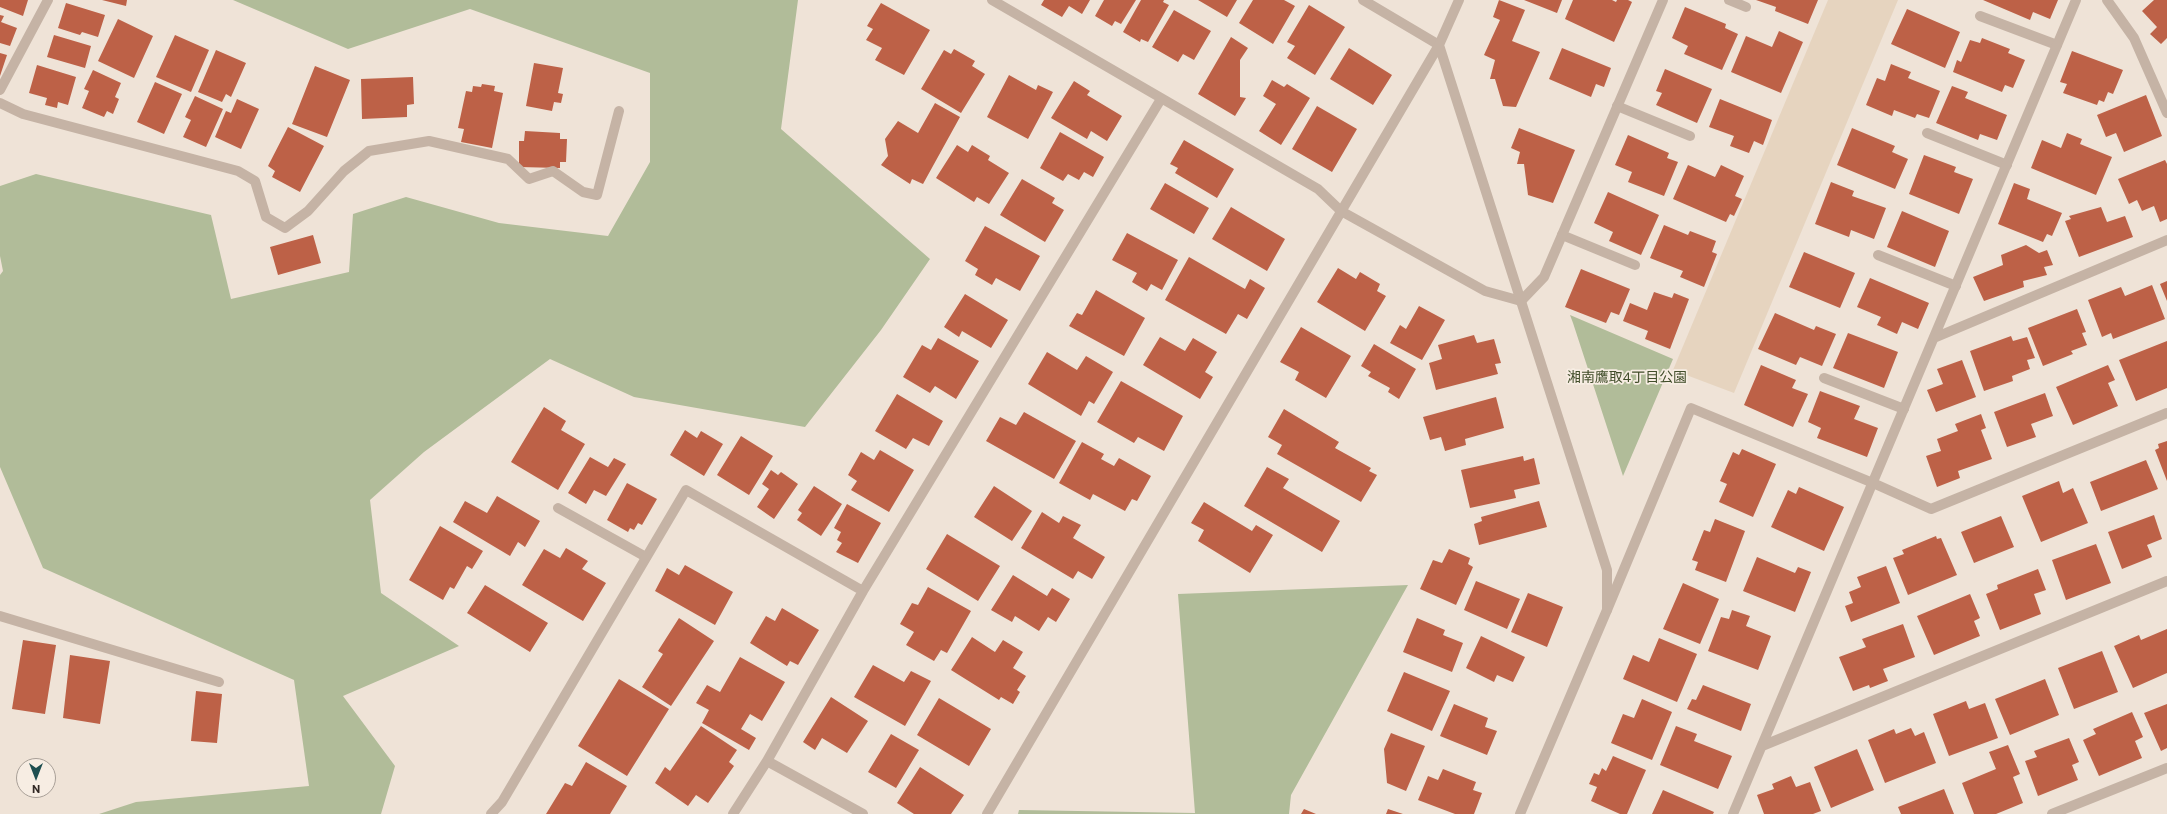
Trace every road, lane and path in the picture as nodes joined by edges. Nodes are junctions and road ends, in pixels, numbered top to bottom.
1 (48, 0) edge
2 (992, 0) edge
3 (1363, 0) edge
4 (1459, 0) edge
5 (1663, 0) edge
6 (1729, 0) edge
7 (2076, 0) edge
8 (2107, 0) edge
9 (1746, 8) dead end
10 (1980, 16) dead end
11 (1439, 45) junction
12 (2057, 45) junction
13 (0, 90) edge
14 (1162, 99) junction
15 (0, 103) edge
16 (1617, 106) junction
17 (619, 111) dead end
18 (2167, 113) edge
19 (1927, 133) dead end
20 (1690, 136) dead end
21 (2007, 165) junction
22 (1341, 211) junction
23 (1562, 235) junction
24 (2167, 240) edge
25 (1878, 255) dead end
26 (1635, 265) dead end
27 (1956, 286) junction
28 (1521, 301) junction
29 (1934, 338) junction
30 (1824, 378) dead end
31 (1904, 409) junction
32 (2167, 413) edge
33 (1873, 483) junction
34 (558, 508) dead end
35 (646, 557) junction
36 (2167, 581) edge
37 (863, 591) junction
38 (1607, 610) junction
39 (0, 616) edge
40 (219, 682) dead end
41 (1762, 746) junction
42 (767, 761) junction
43 (2167, 768) edge
44 (994, 803) junction
45 (491, 814) edge
46 (733, 814) edge
47 (863, 814) edge
48 (987, 814) edge
49 (992, 814) edge
50 (1520, 814) edge
51 (1733, 814) edge
52 (2052, 814) edge

1 - 13 street
2 - 14 street
3 - 11 street
4 - 11 street
5 - 16 street
6 - 9 street
7 - 12 street
8 - 18 street
10 - 12 street
11 - 22 street
11 - 28 street
12 - 21 street
14 - 22 street
14 - 37 street
15 - 17 street
16 - 20 street
16 - 23 street
19 - 21 street
21 - 27 street
22 - 28 street
22 - 44 street
23 - 26 street
23 - 28 street
24 - 29 street
25 - 27 street
27 - 29 street
28 - 38 street
29 - 31 street
30 - 31 street
31 - 33 street
32 - 33 street
33 - 38 street
33 - 41 street
34 - 35 street
35 - 37 street
35 - 45 street
36 - 41 street
37 - 42 street
38 - 50 street
39 - 40 street
41 - 51 street
42 - 46 street
42 - 47 street
43 - 52 street
44 - 48 street
44 - 49 street

